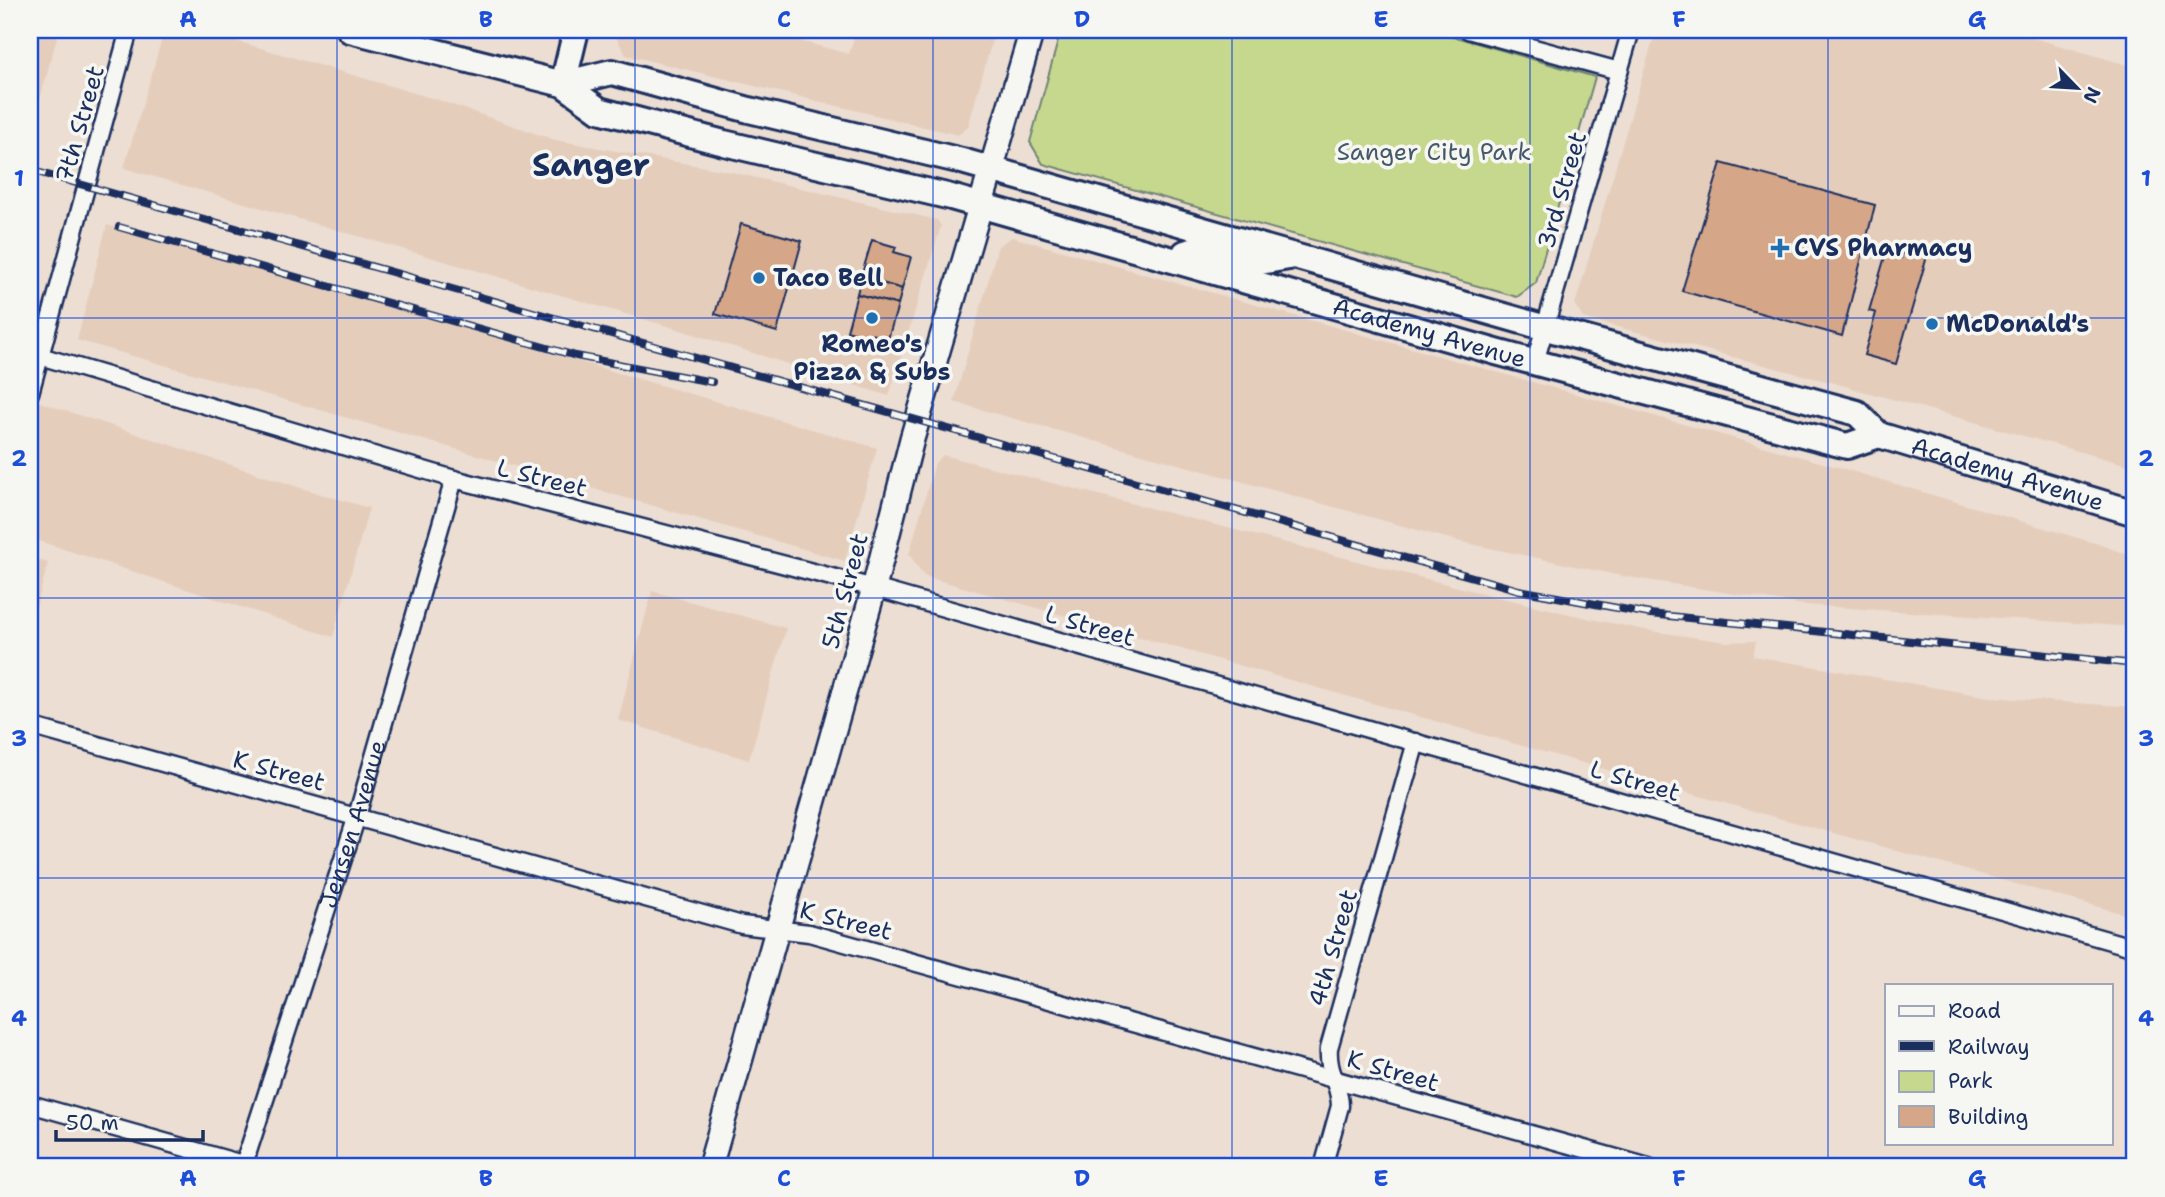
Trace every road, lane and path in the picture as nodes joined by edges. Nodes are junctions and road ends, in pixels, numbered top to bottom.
1 (129, 30) edge
2 (350, 30) edge
3 (576, 30) edge
4 (1032, 30) edge
5 (1468, 30) edge
6 (1631, 30) edge
7 (1619, 71) junction
8 (563, 85) junction
9 (992, 170) junction
10 (981, 206) junction
11 (1297, 256) junction
12 (1179, 261) junction
13 (1545, 328) junction
14 (35, 355) edge
15 (1535, 362) junction
16 (30, 393) edge
17 (1879, 435) junction
18 (454, 479) junction
19 (2135, 513) edge
20 (874, 588) junction
21 (30, 726) edge
22 (1416, 742) junction
23 (357, 816) junction
24 (777, 928) junction
25 (2135, 948) edge
26 (1332, 1078) junction
27 (30, 1104) edge
28 (246, 1166) edge
29 (710, 1167) edge
30 (1323, 1167) edge
31 (1649, 1167) edge

1 - 14 street, 7th Street
2 - 8 main road
3 - 8 main road
4 - 9 street, 5th Street
5 - 7 street
6 - 7 street, 3rd Street
7 - 13 street, 3rd Street
8 - 9 main road, Academy Avenue
8 - 10 main road, Academy Avenue
9 - 10 street, 5th Street
9 - 11 main road, Academy Avenue
10 - 12 main road, Academy Avenue
10 - 20 street, 5th Street
11 - 12 main road
11 - 13 main road, Academy Avenue
12 - 15 main road, Academy Avenue
13 - 15 street, 3rd Street
13 - 17 main road, Academy Avenue
14 - 16 street, 7th Street
14 - 18 street, L Street
15 - 17 main road, Academy Avenue
17 - 19 main road, Academy Avenue
18 - 20 street, L Street
18 - 23 street, Jensen Avenue
20 - 22 street, L Street
20 - 24 street, 5th Street
21 - 23 street, K Street
22 - 25 street, L Street
22 - 26 street, 4th Street
23 - 24 street, K Street
23 - 28 street, Jensen Avenue
24 - 26 street, K Street
24 - 29 street, 5th Street
26 - 30 street, 4th Street
26 - 31 street, K Street
27 - 28 street

